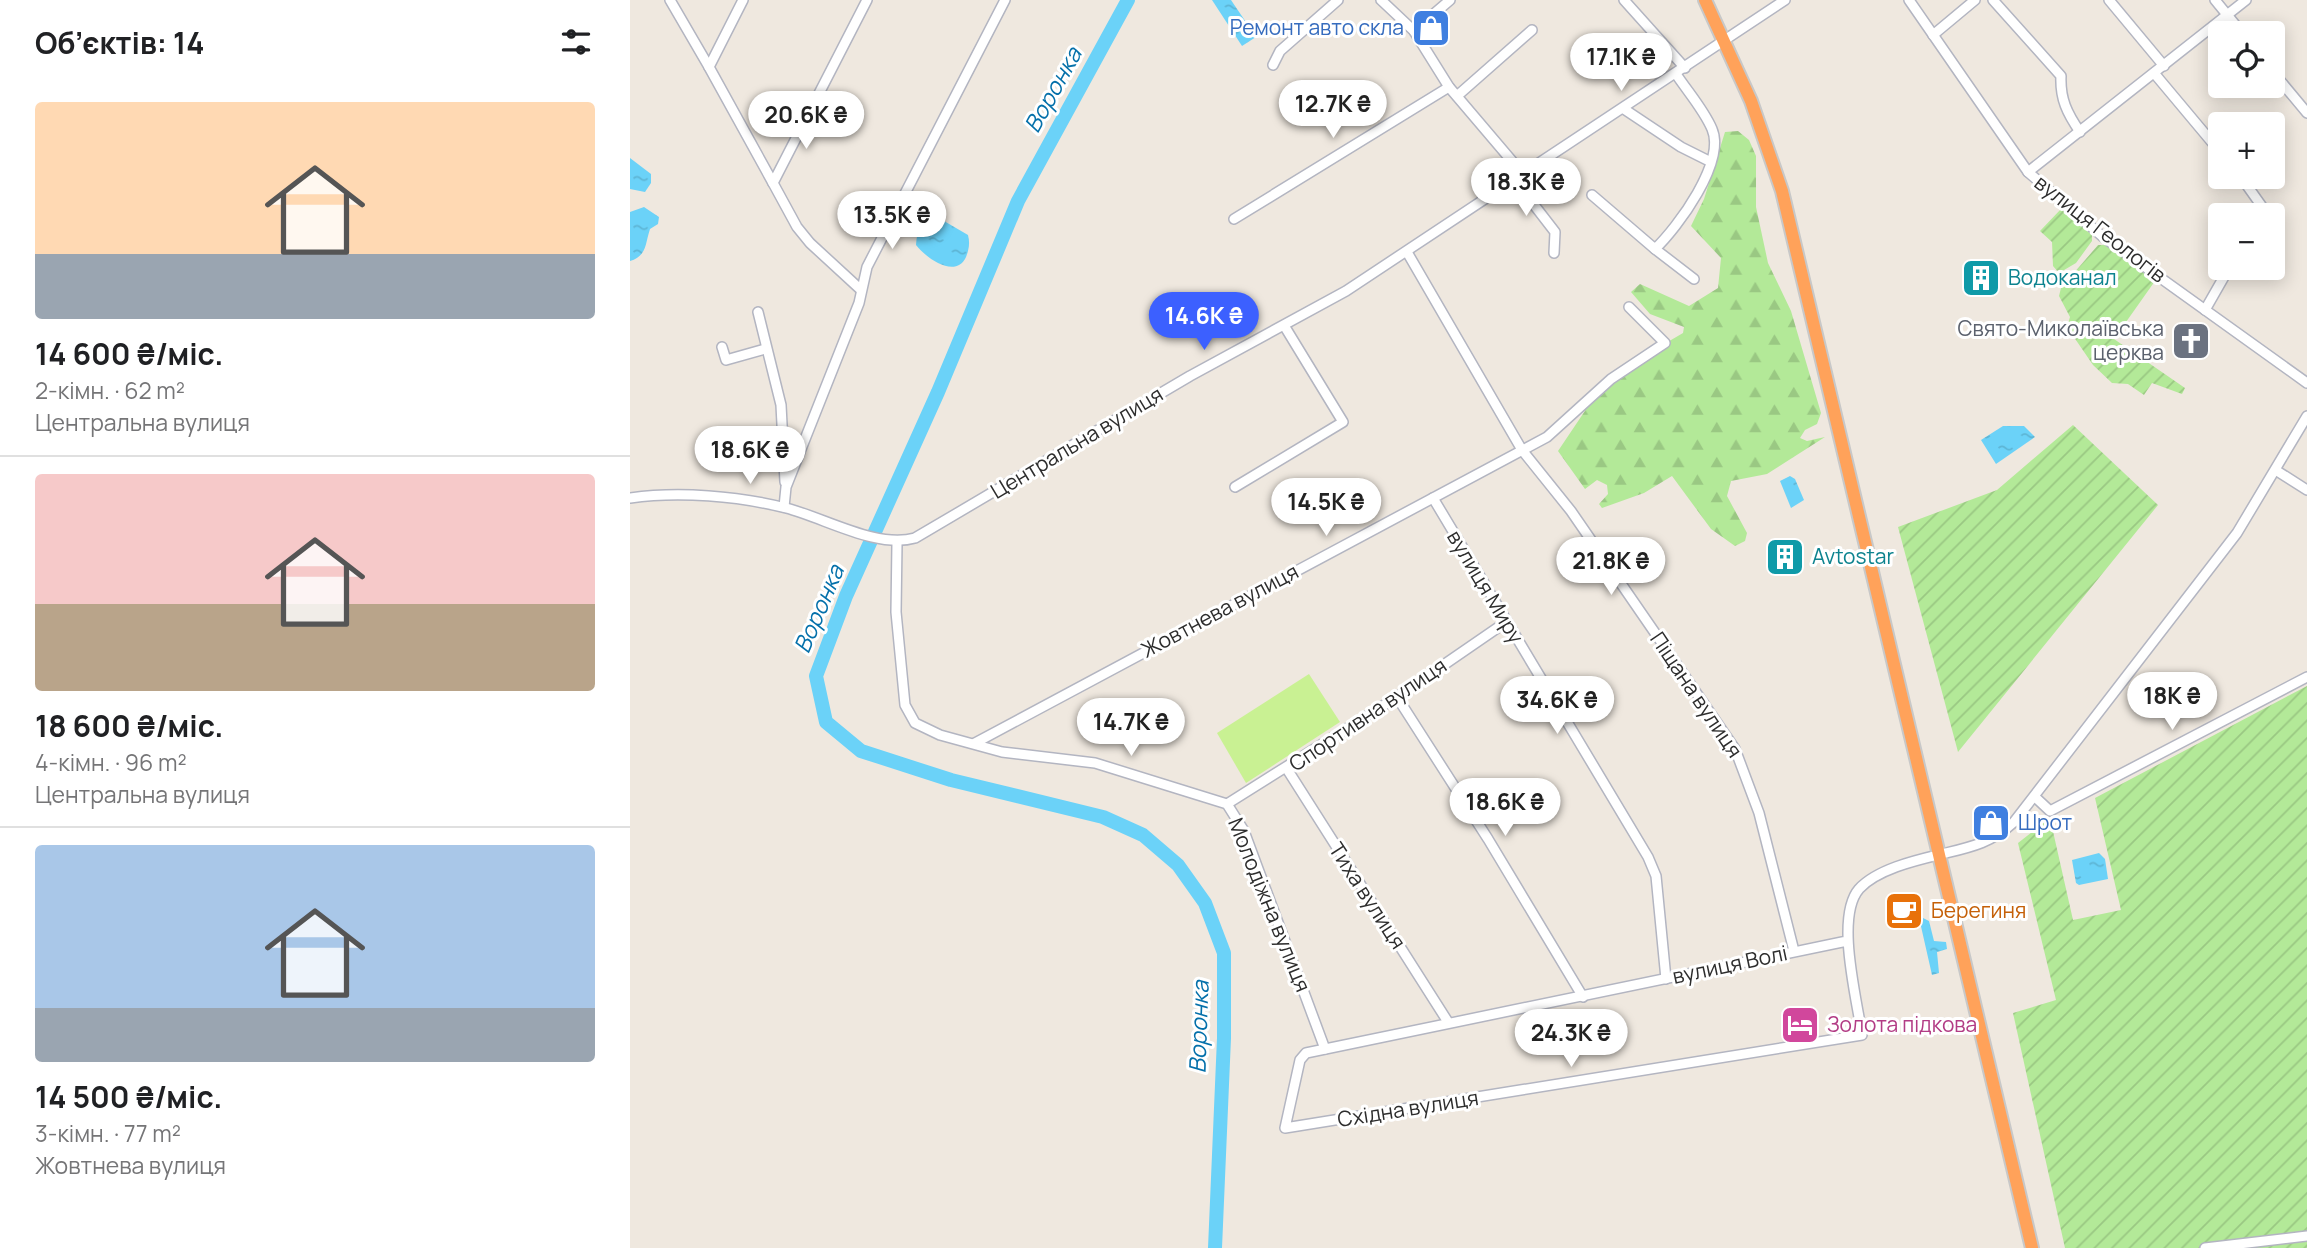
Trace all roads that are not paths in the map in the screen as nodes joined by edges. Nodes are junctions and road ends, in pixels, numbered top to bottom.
1 (670, 0) edge
2 (743, 0) edge
3 (867, 0) edge
4 (1005, 0) edge
5 (1338, 0) edge
6 (1381, 0) edge
7 (1450, 0) edge
8 (1624, 0) edge
9 (1705, 0) edge
10 (1786, 0) edge
11 (1909, 0) edge
12 (1975, 0) edge
13 (1993, 0) edge
14 (2109, 0) edge
15 (2215, 0) edge
16 (2246, 0) edge
17 (2228, 15) junction
18 (2233, 21) edge
19 (1531, 30) dead end
20 (1415, 31) junction
21 (1933, 34) junction
22 (1725, 40) junction
23 (1273, 65) dead end
24 (709, 66) junction
25 (2164, 66) junction
26 (1685, 68) junction
27 (2154, 73) junction
28 (1676, 74) junction
29 (2285, 86) edge
30 (1449, 87) junction
31 (1457, 96) junction
32 (1624, 109) junction
33 (2307, 113) edge
34 (2080, 132) junction
35 (2208, 137) edge
36 (1709, 161) junction
37 (2028, 172) junction
38 (1519, 176) junction
39 (773, 183) junction
40 (2251, 189) edge
41 (1592, 195) dead end
42 (2262, 203) edge
43 (1234, 219) dead end
44 (1655, 248) junction
45 (1407, 251) junction
46 (1554, 253) dead end
47 (1694, 279) dead end
48 (2222, 280) edge
49 (860, 289) junction
50 (1629, 307) dead end
51 (2205, 310) junction
52 (758, 312) dead end
53 (1284, 327) junction
54 (722, 347) dead end
55 (765, 348) junction
56 (2307, 383) edge
57 (2307, 416) edge
58 (1522, 450) junction
59 (2277, 471) junction
60 (1235, 487) dead end
61 (786, 488) junction
62 (2307, 490) edge
63 (630, 496) edge
64 (1433, 498) junction
65 (784, 507) junction
66 (897, 543) junction
67 (1506, 622) junction
68 (2307, 677) edge
69 (1397, 697) junction
70 (975, 743) junction
71 (1287, 769) junction
72 (2035, 797) junction
73 (1227, 804) junction
74 (1940, 855) junction
75 (1847, 941) junction
76 (1794, 951) junction
77 (1666, 979) junction
78 (1583, 997) junction
79 (1448, 1022) junction
80 (1325, 1049) junction
81 (2307, 1236) edge
82 (2032, 1248) edge
83 (2205, 1248) edge

1 - 24 street
2 - 24 street
3 - 39 street
4 - 49 street
5 - 23 street
6 - 20 street
7 - 20 street
8 - 26 street
9 - 22 highway
10 - 22 street, Центральна вулиця
11 - 21 street, вулиця Геологів
12 - 21 street
13 - 34 street
14 - 25 street
15 - 17 street
16 - 17 street
17 - 18 street
17 - 25 street
19 - 31 street
20 - 30 street
21 - 37 street, вулиця Геологів
22 - 26 street, Центральна вулиця
22 - 74 highway
24 - 39 street
25 - 27 street
26 - 28 street, Центральна вулиця
27 - 34 street
27 - 35 street
28 - 32 street, Центральна вулиця
28 - 36 street
29 - 33 street
30 - 31 street
30 - 43 street
31 - 38 street
32 - 36 street
32 - 38 street, Центральна вулиця
34 - 37 street
36 - 44 street
37 - 51 street, вулиця Геологів
38 - 45 street, Центральна вулиця
38 - 46 street
39 - 49 street
40 - 42 street
41 - 44 street
44 - 47 street
45 - 53 street, Центральна вулиця
45 - 58 street, Піщана вулиця
48 - 51 street
49 - 61 street
50 - 58 street, Жовтнева вулиця
51 - 56 street, вулиця Геологів
52 - 55 street
53 - 60 street
53 - 66 street, Центральна вулиця
54 - 55 street
55 - 61 street
57 - 59 street
58 - 64 street, Жовтнева вулиця
58 - 76 street, Піщана вулиця
59 - 62 street
59 - 72 street
61 - 65 street
63 - 65 street
64 - 67 street, вулиця Миру
64 - 70 street, Жовтнева вулиця
65 - 66 street
66 - 70 street, Молодіжна вулиця
67 - 69 street, Спортивна вулиця
67 - 77 street, вулиця Миру
68 - 72 street
69 - 71 street, Спортивна вулиця
69 - 78 street
70 - 73 street, Молодіжна вулиця
71 - 73 street, Спортивна вулиця
71 - 79 street, Тиха вулиця
72 - 74 street
73 - 80 street, Молодіжна вулиця
74 - 75 street
74 - 82 highway
75 - 76 street, вулиця Волі
75 - 80 street, Східна вулиця
76 - 77 street, вулиця Волі
77 - 78 street, вулиця Волі
78 - 79 street, вулиця Волі
79 - 80 street, вулиця Волі
81 - 83 street

